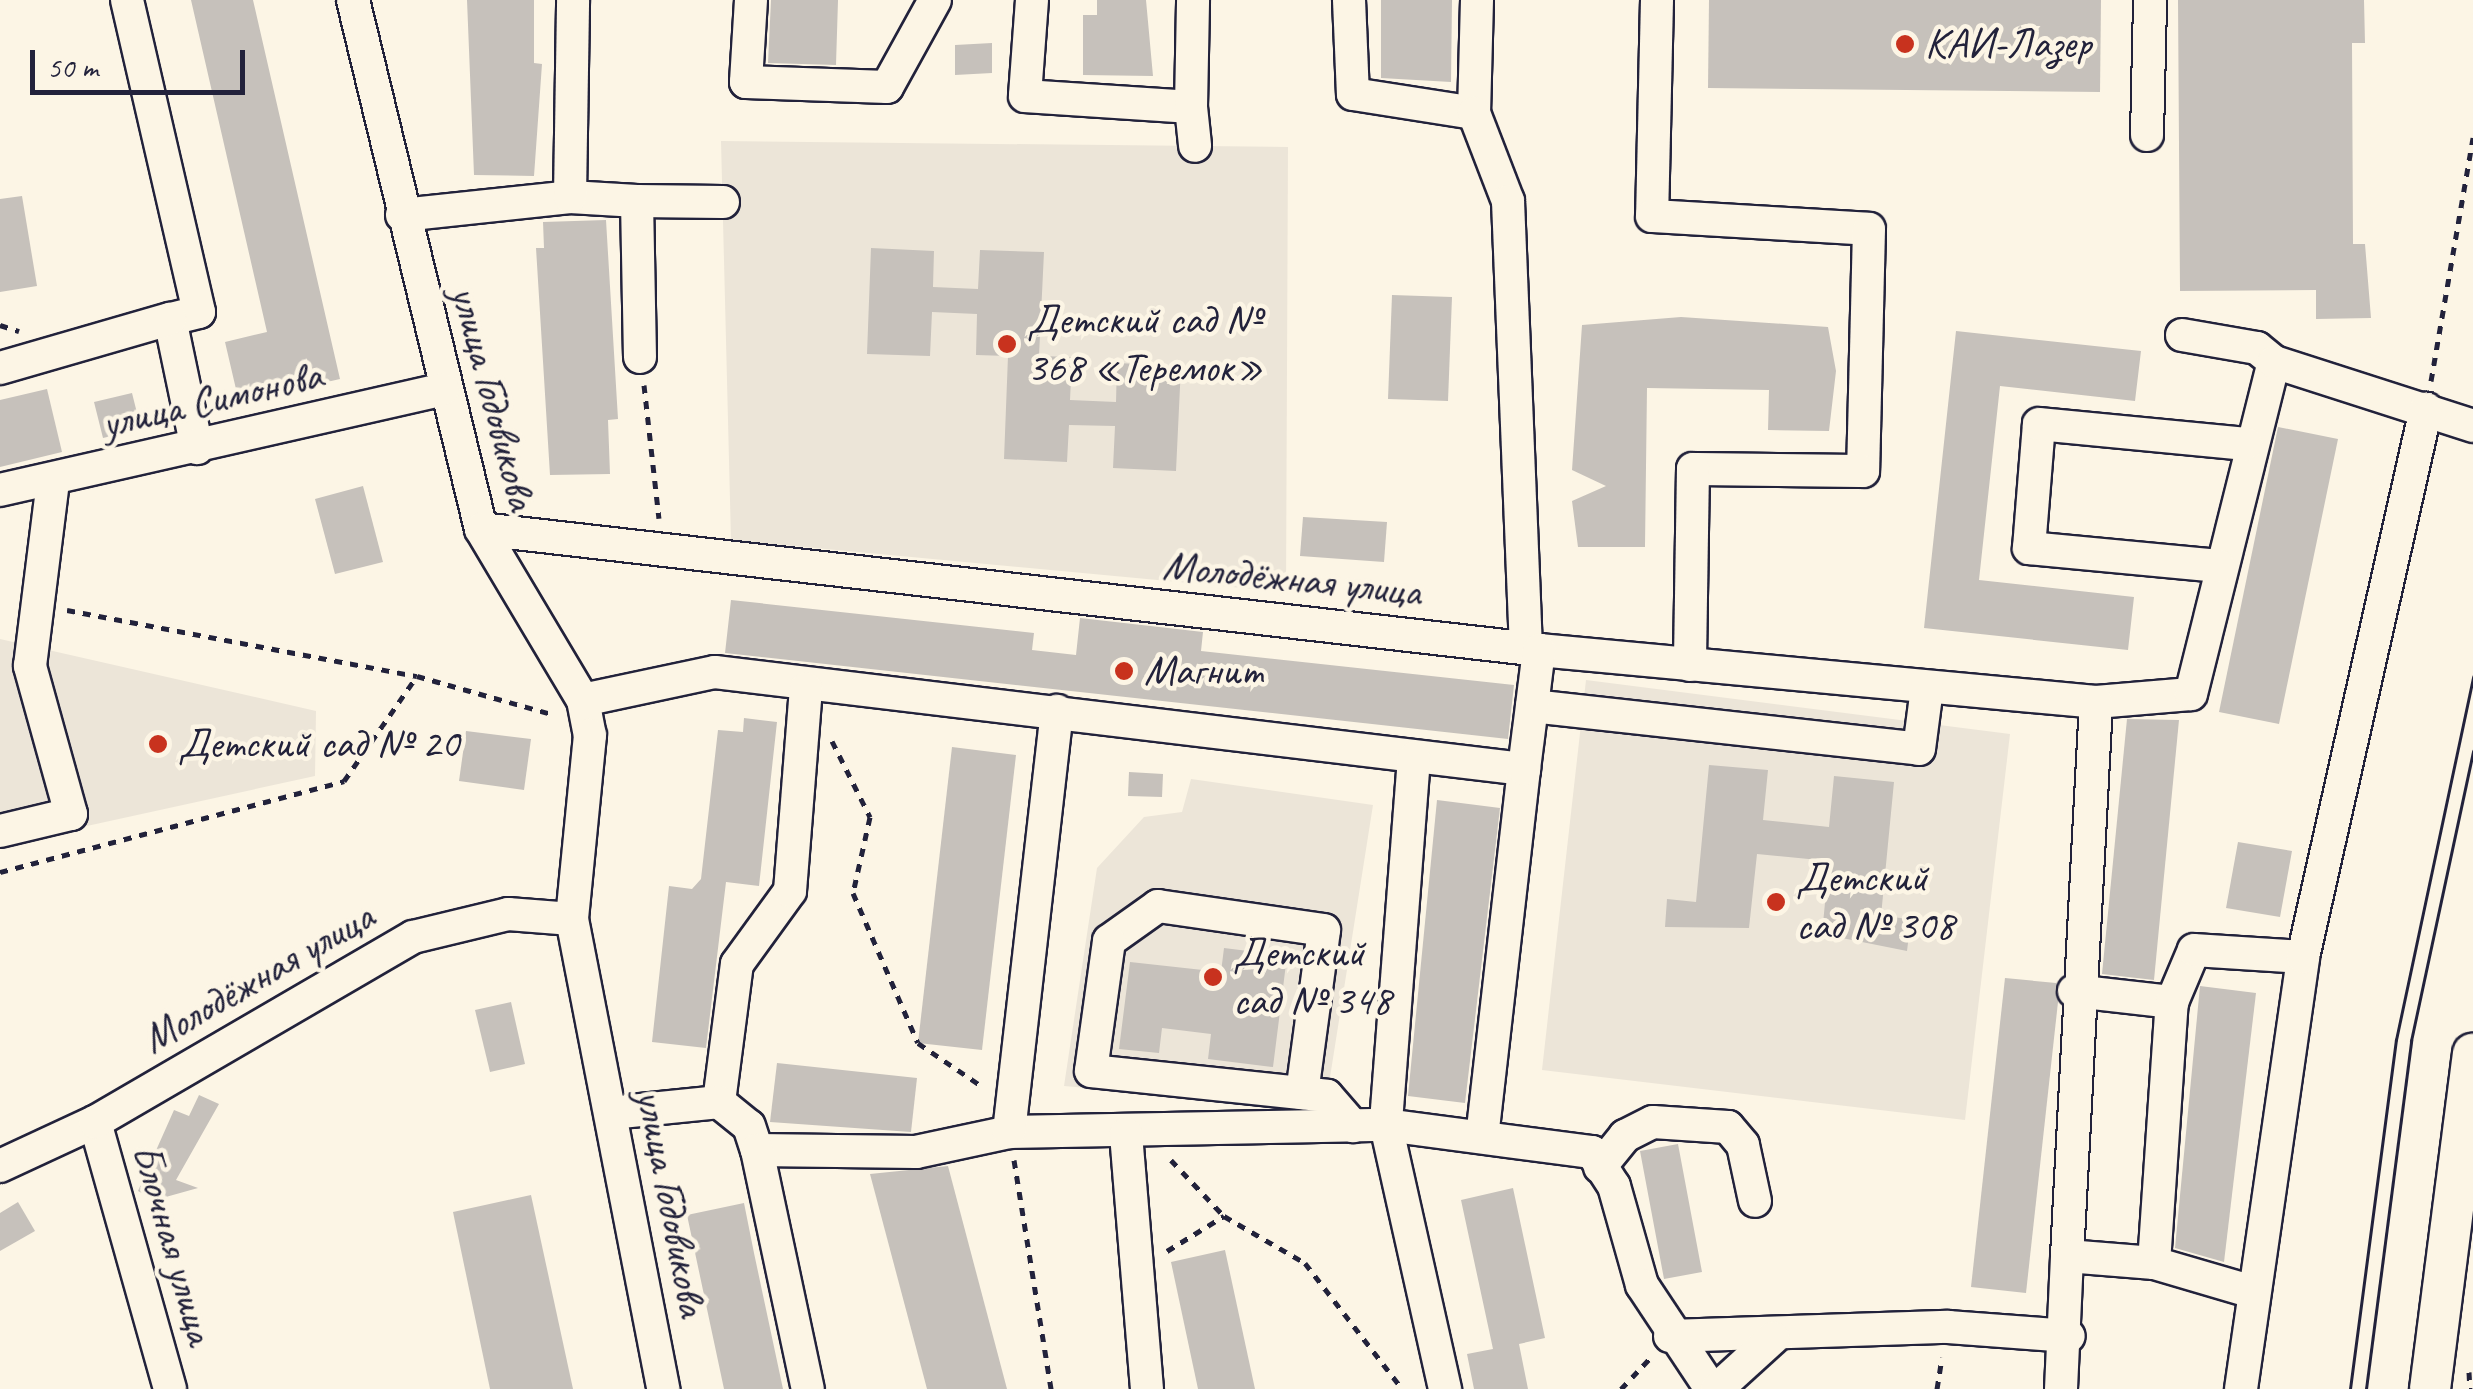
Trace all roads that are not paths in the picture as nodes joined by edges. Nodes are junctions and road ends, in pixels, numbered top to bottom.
1 (127, 0) edge
2 (353, 0) edge
3 (573, 0) edge
4 (751, 0) edge
5 (935, 0) edge
6 (1032, 0) edge
7 (1193, 0) edge
8 (1349, 0) edge
9 (1477, 0) edge
10 (1658, 0) edge
11 (2150, 0) edge
12 (1190, 107) junction
13 (1474, 113) junction
14 (2147, 134) dead end
15 (1195, 146) dead end
16 (570, 196) junction
17 (637, 200) junction
18 (723, 202) dead end
19 (402, 215) junction
20 (170, 320) junction
21 (2182, 335) dead end
22 (640, 357) road end
23 (2274, 362) junction
24 (0, 368) edge
25 (443, 389) junction
26 (2426, 409) junction
27 (2473, 426) edge
28 (2246, 444) junction
29 (197, 448) junction
30 (54, 481) junction
31 (0, 490) edge
32 (481, 530) junction
33 (2219, 566) junction
34 (1532, 649) junction
35 (1690, 664) junction
36 (15, 666) edge
37 (1927, 688) junction
38 (806, 689) junction
39 (2096, 702) junction
40 (1532, 706) junction
41 (586, 711) junction
42 (1057, 711) junction
43 (1414, 758) junction
44 (1524, 769) junction
45 (0, 832) edge
46 (572, 919) junction
47 (2303, 956) junction
48 (2074, 991) junction
49 (2172, 1002) junction
50 (2473, 1054) edge
51 (1302, 1093) junction
52 (719, 1102) junction
53 (611, 1113) junction
54 (1011, 1120) junction
55 (95, 1122) junction
56 (1386, 1125) junction
57 (1353, 1126) junction
58 (1483, 1131) junction
59 (1136, 1134) junction
60 (757, 1150) junction
61 (0, 1166) edge
62 (1600, 1167) junction
63 (1755, 1201) dead end
64 (2067, 1256) junction
65 (2154, 1262) junction
66 (2250, 1291) junction
67 (1670, 1336) junction
68 (2069, 1336) junction
69 (1773, 1338) junction
70 (170, 1389) edge
71 (663, 1389) edge
72 (808, 1389) edge
73 (1147, 1389) edge
74 (1445, 1389) edge
75 (1714, 1389) edge
76 (2061, 1389) edge
77 (2241, 1389) edge
78 (2430, 1389) edge

1 - 20 street
2 - 19 street, улица Годовикова
3 - 16 street
4 - 5 street
6 - 12 street
7 - 12 street
8 - 13 street
9 - 13 street
10 - 35 street
11 - 14 street
12 - 15 street
13 - 34 street
16 - 17 street
16 - 19 street
17 - 18 street
17 - 22 street
19 - 25 street, улица Годовикова
20 - 24 street
20 - 29 street
21 - 23 street
23 - 26 street
23 - 28 street
25 - 29 street, улица Симонова
25 - 32 street, улица Годовикова
26 - 27 street
26 - 47 street
28 - 33 street
28 - 33 street
29 - 30 street, улица Симонова
30 - 31 street, улица Симонова
30 - 36 street
32 - 34 street, Молодёжная улица
32 - 41 street, улица Годовикова
33 - 39 street, Молодёжная улица
34 - 35 street, Молодёжная улица
34 - 40 street
35 - 37 street, Молодёжная улица
36 - 45 street
37 - 39 street, Молодёжная улица
37 - 40 street
38 - 41 street
38 - 42 street
38 - 52 street
39 - 48 street
40 - 44 street
41 - 46 street, улица Годовикова
42 - 43 street
42 - 54 street
43 - 44 street
43 - 56 street
44 - 58 street
46 - 53 street, улица Годовикова
46 - 55 street, Молодёжная улица
47 - 49 street
47 - 66 street
48 - 49 street
48 - 64 street
49 - 65 street
50 - 78 main road
51 - 51 street
51 - 57 street
52 - 53 street
52 - 60 street
53 - 71 street, улица Годовикова
54 - 59 street
54 - 60 street
55 - 61 street, Молодёжная улица
55 - 70 street, Блочная улица
56 - 57 street
56 - 58 street
56 - 74 street
57 - 59 street
58 - 62 street
59 - 73 street
60 - 72 street
62 - 63 street
62 - 67 street
64 - 65 street
64 - 68 street
65 - 66 street
66 - 77 street
67 - 69 street
67 - 75 street
68 - 69 street
68 - 76 street
69 - 75 street

